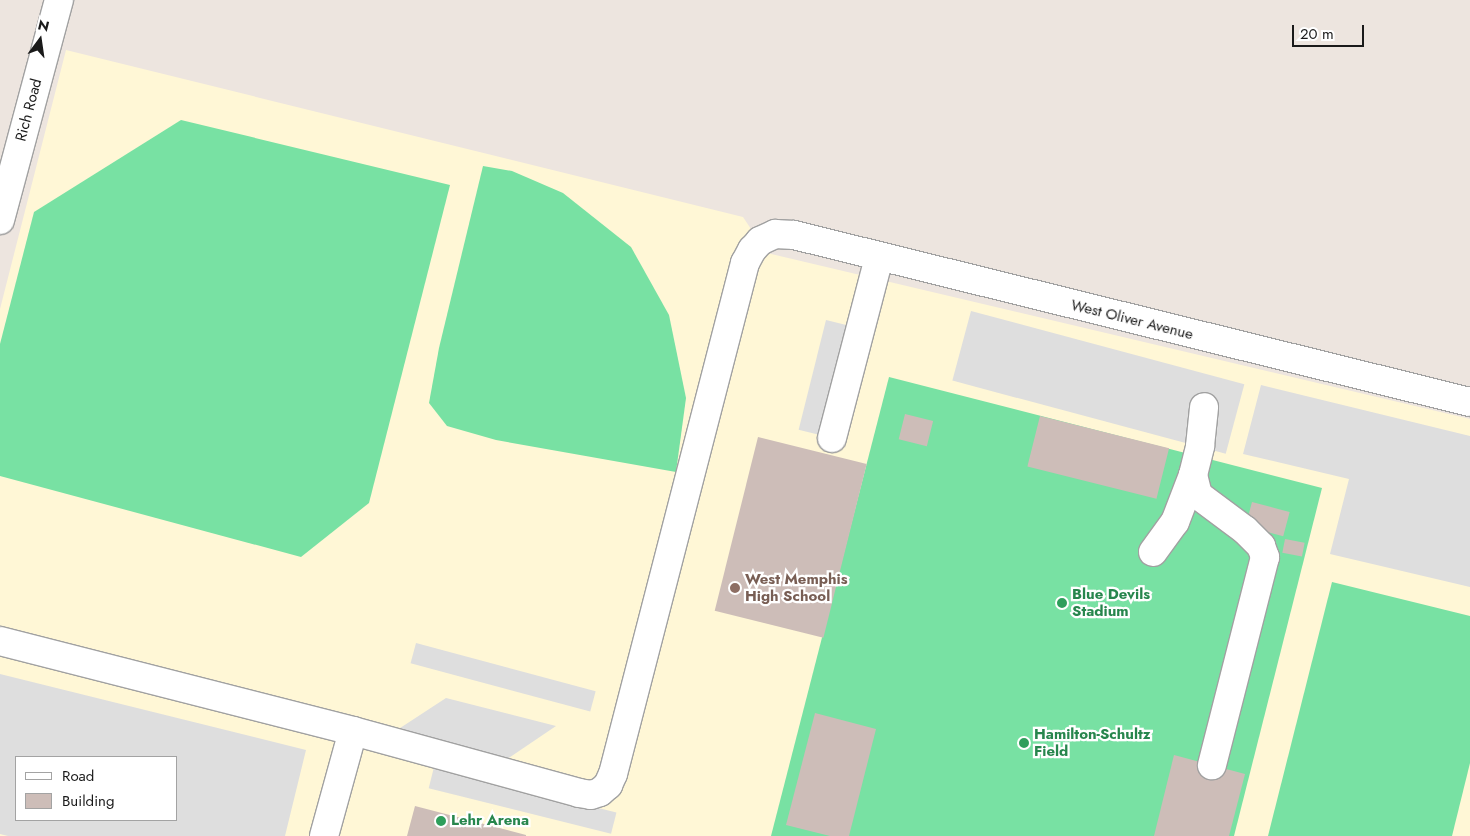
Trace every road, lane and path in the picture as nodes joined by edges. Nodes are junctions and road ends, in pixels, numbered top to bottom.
1 (59, 0) edge
2 (0, 220) edge
3 (879, 256) junction
4 (1470, 402) edge
5 (1204, 407) dead end
6 (832, 438) dead end
7 (1193, 475) junction
8 (1153, 552) dead end
9 (0, 641) edge
10 (353, 731) junction
11 (1212, 765) dead end
12 (324, 836) edge

1 - 2 street, Rich Road
3 - 4 street, West Oliver Avenue
3 - 6 street
3 - 10 street, West Oliver Avenue
5 - 7 street
7 - 8 street
7 - 11 street
9 - 10 street, West Oliver Avenue
10 - 12 street

